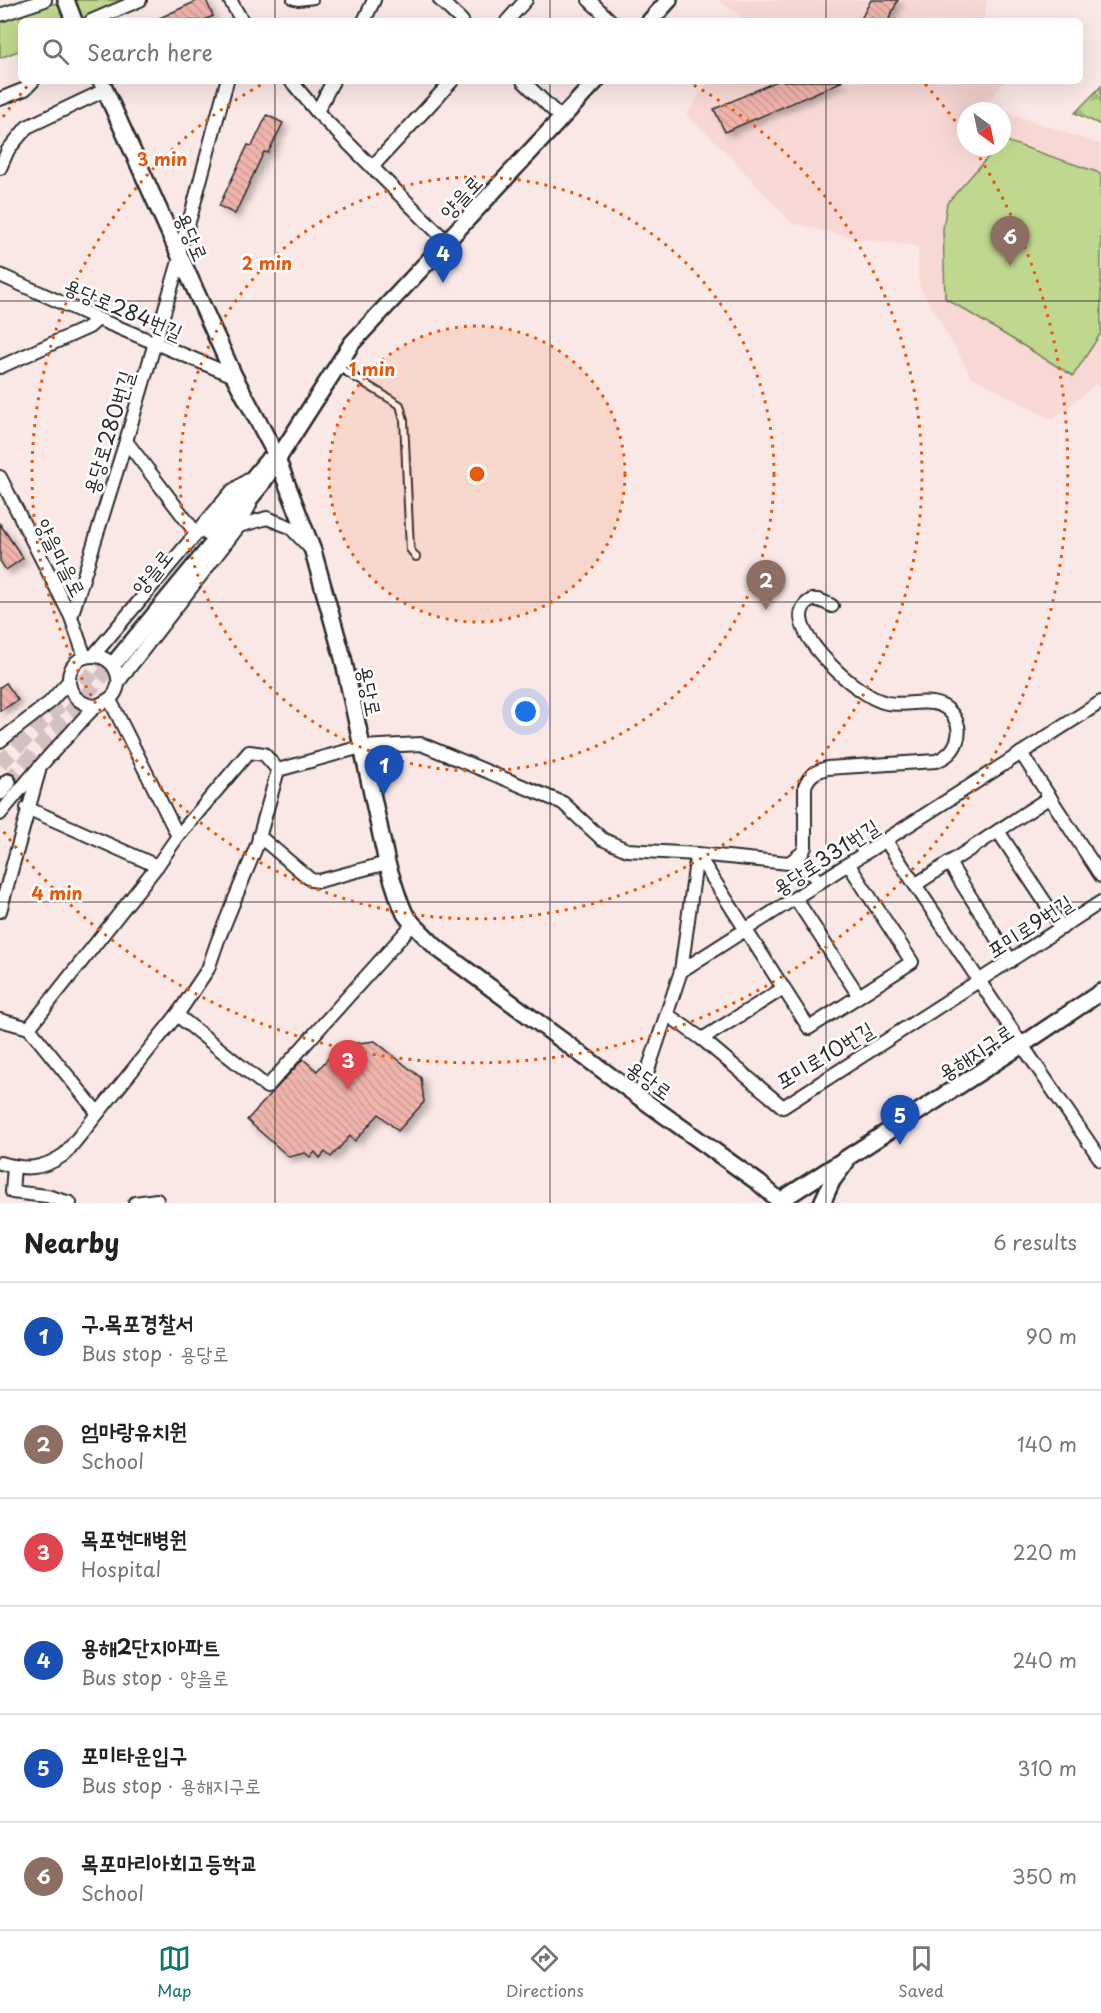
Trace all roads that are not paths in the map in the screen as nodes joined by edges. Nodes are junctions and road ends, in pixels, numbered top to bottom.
1 (45, 0) edge
2 (66, 0) edge
3 (140, 0) edge
4 (230, 0) edge
5 (291, 0) edge
6 (314, 0) edge
7 (374, 0) edge
8 (441, 0) edge
9 (526, 0) edge
10 (589, 0) edge
11 (669, 0) edge
12 (0, 15) edge
13 (73, 18) edge
14 (98, 18) edge
15 (240, 18) edge
16 (365, 18) edge
17 (459, 18) edge
18 (510, 18) edge
19 (608, 18) edge
20 (653, 18) edge
21 (30, 84) edge
22 (226, 84) edge
23 (294, 84) edge
24 (331, 84) edge
25 (449, 84) edge
26 (526, 84) edge
27 (593, 84) edge
28 (103, 86) edge
29 (0, 99) edge
30 (317, 112) junction
31 (561, 118) junction
32 (372, 167) junction
33 (0, 168) edge
34 (446, 241) junction
35 (179, 256) junction
36 (0, 275) edge
37 (98, 319) junction
38 (154, 342) junction
39 (0, 367) edge
40 (337, 367) junction
41 (234, 376) junction
42 (126, 441) junction
43 (276, 456) junction
44 (0, 477) edge
45 (257, 481) junction
46 (239, 526) junction
47 (196, 533) junction
48 (313, 551) junction
49 (416, 557) dead end
50 (832, 606) dead end
51 (71, 617) junction
52 (89, 656) junction
53 (114, 658) tunnel mouth
54 (119, 681) junction
55 (68, 682) junction
56 (110, 700) junction
57 (1101, 702) edge
58 (96, 706) junction
59 (0, 741) edge
60 (361, 747) junction
61 (1021, 753) junction
62 (41, 764) junction
63 (278, 770) junction
64 (1050, 797) junction
65 (27, 808) junction
66 (0, 814) edge
67 (998, 831) junction
68 (178, 836) junction
69 (259, 837) junction
70 (886, 840) junction
71 (697, 854) junction
72 (796, 859) junction
73 (387, 863) junction
74 (949, 863) junction
75 (849, 865) junction
76 (157, 866) junction
77 (1101, 876) edge
78 (820, 882) junction
79 (915, 885) junction
80 (796, 899) junction
81 (1101, 902) edge
82 (0, 911) edge
83 (413, 924) junction
84 (1062, 928) junction
85 (746, 929) junction
86 (1011, 961) junction
87 (681, 971) junction
88 (979, 981) junction
89 (783, 988) junction
90 (1101, 992) edge
91 (859, 996) junction
92 (177, 1015) junction
93 (668, 1015) junction
94 (0, 1020) edge
95 (29, 1028) junction
96 (702, 1040) junction
97 (1022, 1046) junction
98 (639, 1097) junction
99 (97, 1112) junction
100 (851, 1155) junction
101 (1101, 1160) edge
102 (0, 1163) edge
103 (14, 1166) junction
104 (11, 1198) edge
105 (157, 1200) dead end
106 (781, 1202) edge
107 (70, 1203) edge
108 (135, 1203) edge
109 (822, 1203) edge

1 - 12 street
2 - 13 street
3 - 14 street
4 - 15 street
5 - 6 lane
7 - 16 street
8 - 17 street
9 - 18 street
10 - 19 street
11 - 20 street
21 - 29 street
22 - 35 street, 용당로280번길
23 - 30 street
24 - 30 street
25 - 32 street
26 - 31 street
27 - 31 street, 양을로
28 - 33 street
28 - 35 street, 용당로
30 - 32 street
31 - 34 street, 양을로
32 - 34 street
34 - 40 street, 양을로
35 - 38 street, 용당로280번길
35 - 41 street, 용당로
36 - 37 street, 용당로284번길
37 - 38 street, 용당로284번길
37 - 39 street
38 - 41 street, 용당로284번길
38 - 42 street, 용당로280번길
40 - 43 street, 양을로
40 - 49 lane
41 - 43 street, 용당로
42 - 47 street
42 - 51 street, 용당로280번길
43 - 45 street, 양을로
43 - 48 street, 용당로
44 - 51 street, 양을마을로
45 - 46 street
45 - 47 street
45 - 53 street, 양을로
46 - 48 street
46 - 54 street
47 - 52 street
48 - 60 street, 용당로
50 - 72 street
51 - 52 street, 양을마을로
52 - 54 street
52 - 55 street
54 - 56 street
55 - 58 street
55 - 59 street
56 - 58 street
56 - 68 street
57 - 61 street, 용당로331번길
58 - 62 street
60 - 63 street
60 - 71 street
60 - 73 street, 용당로
61 - 64 street
61 - 70 street, 용당로331번길
62 - 65 street
62 - 66 street
63 - 68 street
63 - 69 street
64 - 67 street
64 - 77 street
65 - 76 street
65 - 82 street
67 - 74 street
67 - 84 street
68 - 76 street
69 - 73 street
69 - 92 street
70 - 75 street, 용당로331번길
70 - 79 street
71 - 72 street
71 - 85 street
71 - 87 street
72 - 78 street
73 - 83 street, 용당로
74 - 79 street
74 - 86 street
75 - 78 street, 용당로331번길
75 - 91 street
76 - 95 street
78 - 80 street, 용당로331번길
79 - 88 street
80 - 85 street, 용당로331번길
80 - 91 street
81 - 84 street, 포미로9번길
83 - 92 street
83 - 98 street, 용당로
84 - 86 street, 포미로9번길
85 - 87 street, 용당로331번길
85 - 89 street
86 - 88 street, 포미로9번길
87 - 93 street
88 - 96 street, 포미로10번길
88 - 97 street
89 - 91 street
89 - 96 street
90 - 97 street, 용해지구로
92 - 99 street
93 - 96 street, 포미로10번길
93 - 98 street
94 - 95 street
95 - 99 street
97 - 100 street, 용해지구로
97 - 101 street
98 - 106 street, 용당로
99 - 103 street
100 - 106 street, 용해지구로
100 - 109 street
102 - 103 street
103 - 104 street
104 - 107 street
105 - 108 street

